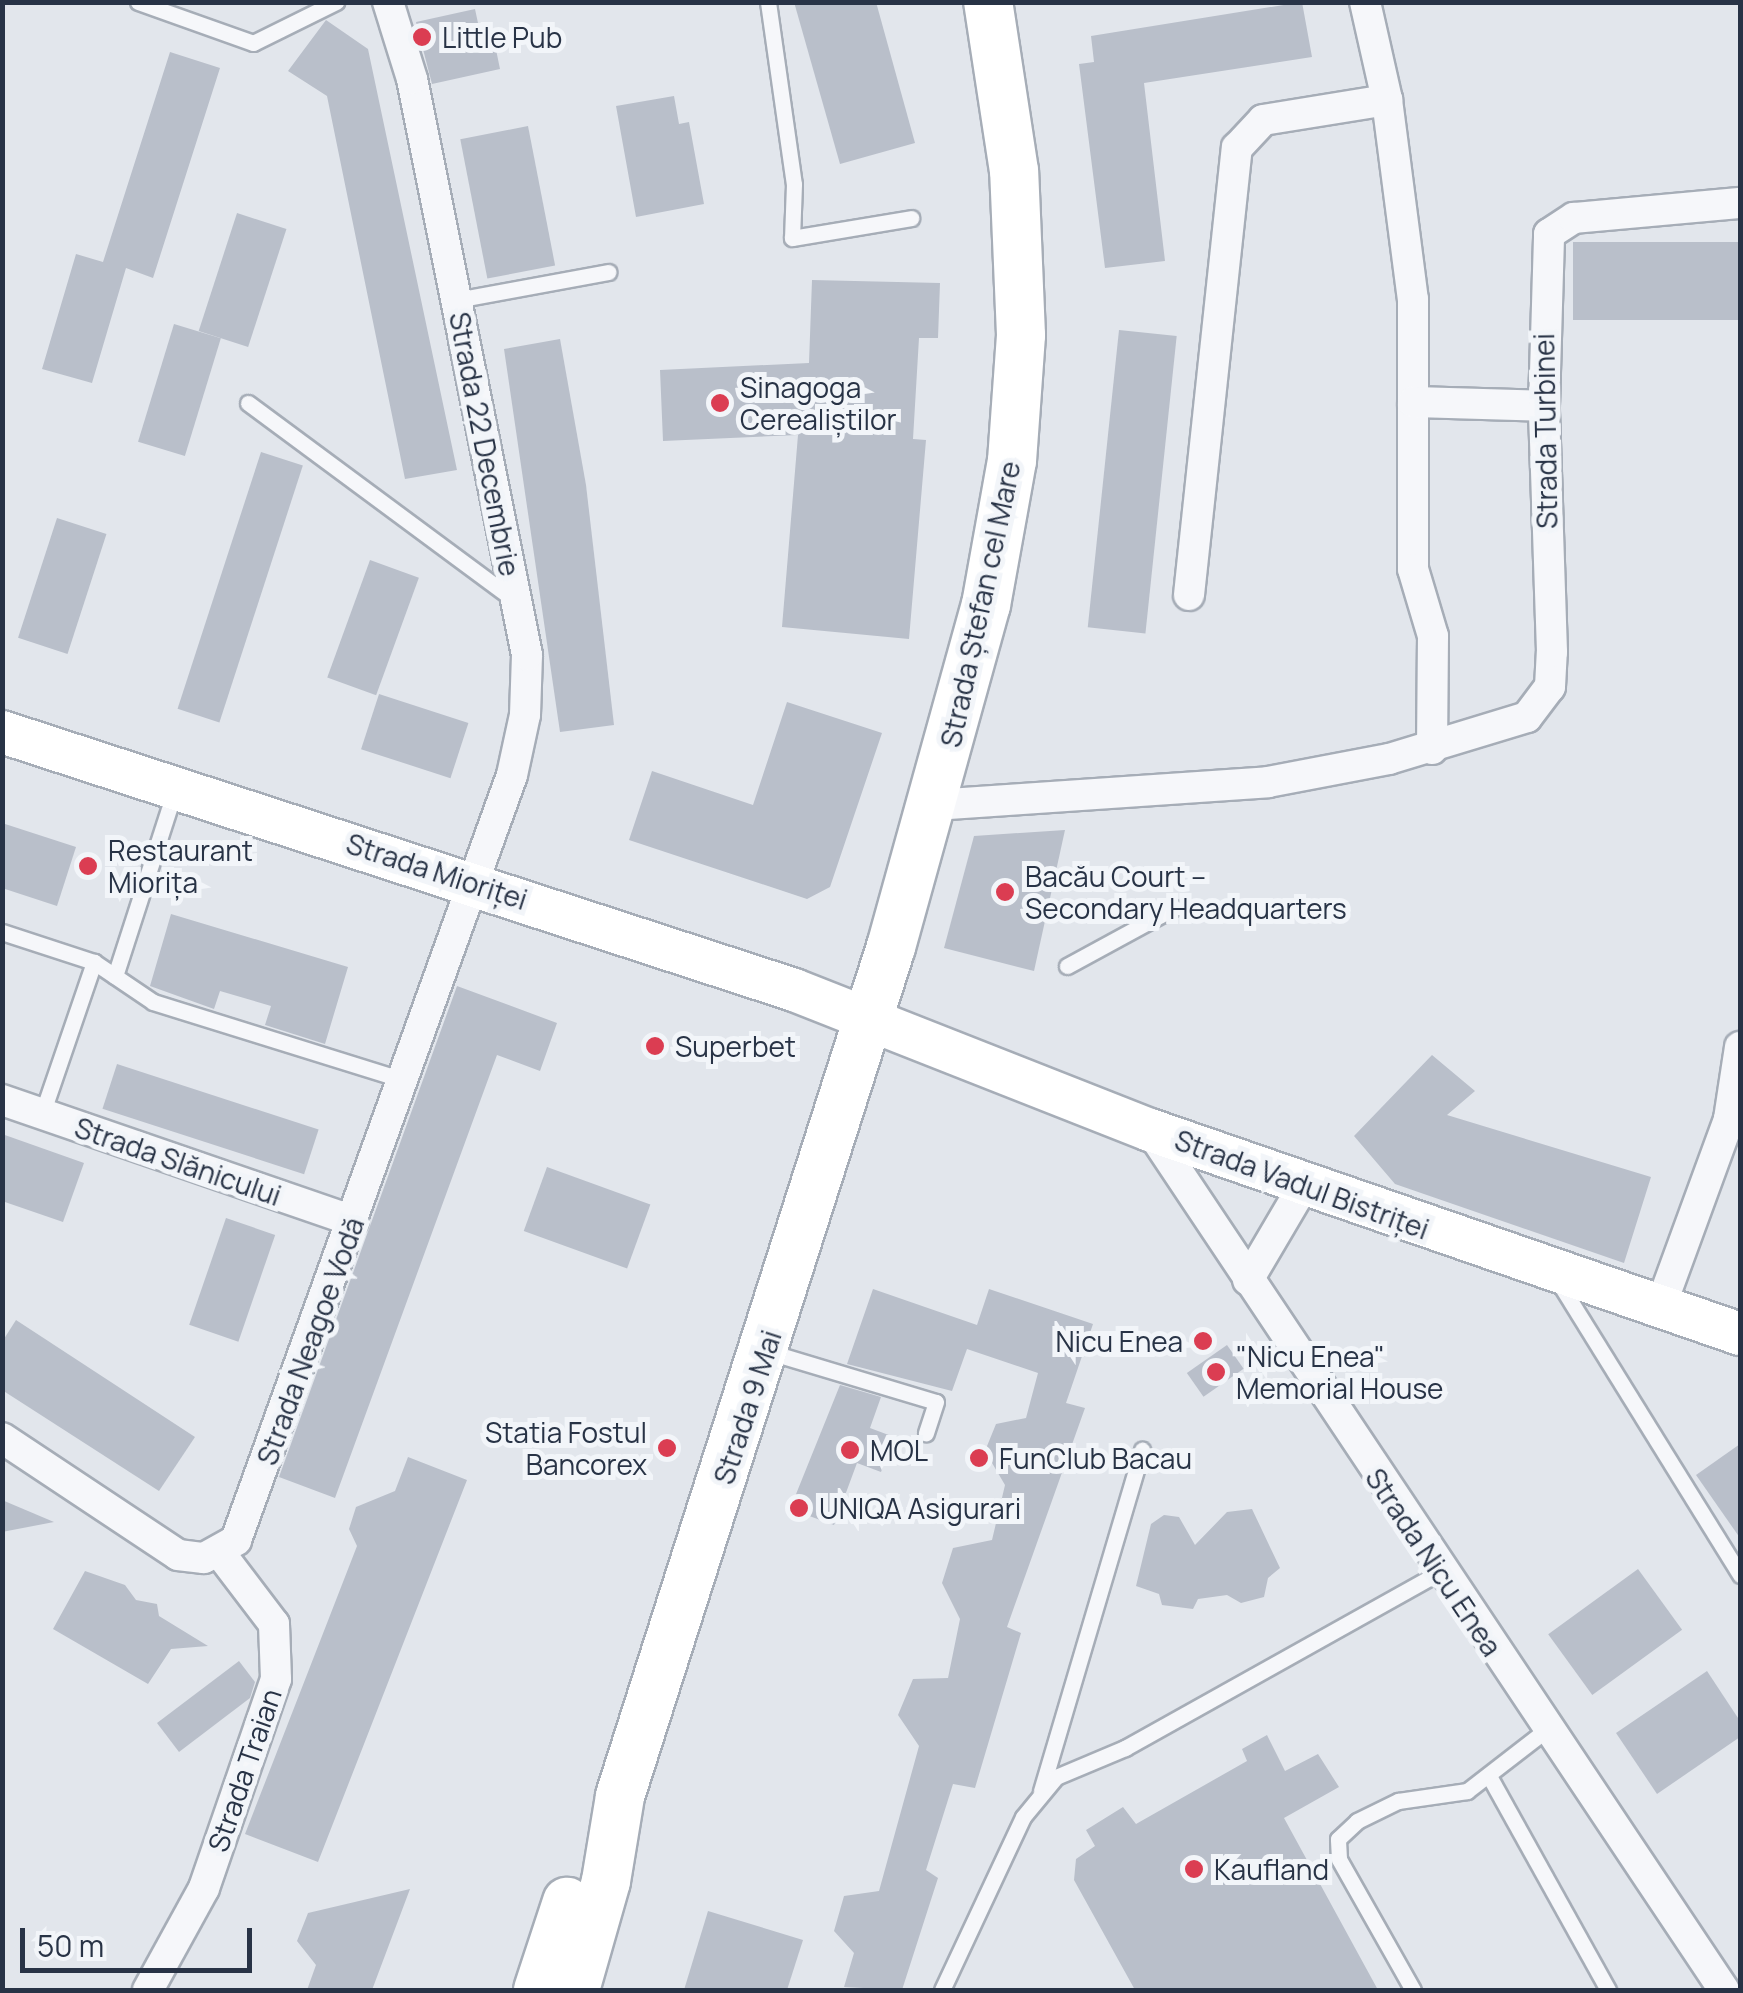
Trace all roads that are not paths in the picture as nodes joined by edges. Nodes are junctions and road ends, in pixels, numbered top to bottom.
1 (138, 2) edge
2 (336, 2) edge
3 (388, 2) edge
4 (768, 2) edge
5 (1365, 2) edge
6 (995, 4) edge
7 (1387, 100) junction
8 (1740, 203) edge
9 (911, 218) dead end
10 (608, 272) dead end
11 (456, 300) junction
12 (248, 402) dead end
13 (1413, 402) junction
14 (1544, 406) junction
15 (1189, 596) dead end
16 (516, 601) junction
17 (2, 732) edge
18 (1432, 749) junction
19 (176, 786) junction
20 (934, 805) junction
21 (472, 883) junction
22 (1174, 908) dead end
23 (2, 932) edge
24 (94, 962) junction
25 (1066, 966) dead end
26 (114, 976) junction
27 (870, 1016) junction
28 (1740, 1047) edge
29 (403, 1080) junction
30 (2, 1100) edge
31 (42, 1114) junction
32 (1735, 1122) edge
33 (1150, 1130) junction
34 (1304, 1185) junction
35 (352, 1221) junction
36 (1553, 1274) junction
37 (1248, 1280) junction
38 (1660, 1308) junction
39 (1740, 1334) edge
40 (766, 1351) junction
41 (926, 1433) dead end
42 (2, 1438) edge
43 (1142, 1450) dead end
44 (220, 1553) junction
45 (1440, 1572) junction
46 (1740, 1575) edge
47 (1546, 1730) junction
48 (1490, 1776) junction
49 (1041, 1791) junction
50 (620, 1796) junction
51 (148, 1990) edge
52 (538, 1990) edge
53 (575, 1990) edge
54 (942, 1990) edge
55 (1414, 1990) edge
56 (1608, 1990) edge
57 (1724, 1990) edge

1 - 2 lane
3 - 11 street, Strada 22 Decembrie
4 - 9 lane
5 - 7 street
6 - 20 main road, Strada Ștefan cel Mare
7 - 13 street
7 - 15 street
8 - 14 street, Strada Turbinei
10 - 11 lane
11 - 16 street, Strada 22 Decembrie
12 - 16 lane
13 - 14 street
13 - 18 street
14 - 18 street, Strada Turbinei
16 - 21 street, Strada 22 Decembrie
17 - 19 main road, Strada Mioriței
18 - 20 street, Strada Turbinei
19 - 21 main road, Strada Mioriței
19 - 26 lane
20 - 27 main road, Strada Ștefan cel Mare
21 - 27 main road, Strada Mioriței
21 - 29 street, Strada Neagoe Vodă
22 - 25 lane
23 - 24 lane
24 - 26 lane
24 - 31 lane
26 - 29 lane
27 - 33 main road, Strada Vadul Bistriței
27 - 40 main road, Strada 9 Mai
28 - 32 street
29 - 35 street, Strada Neagoe Vodă
30 - 31 street, Strada Slănicului
31 - 35 street, Strada Slănicului
32 - 38 street
33 - 34 main road, Strada Vadul Bistriței
33 - 37 street, Strada Nicu Enea
34 - 36 main road, Strada Vadul Bistriței
34 - 37 street
35 - 44 street, Strada Neagoe Vodă
36 - 38 main road, Strada Vadul Bistriței
36 - 46 lane
37 - 45 street, Strada Nicu Enea
38 - 39 main road, Strada Vadul Bistriței
40 - 41 lane
40 - 50 main road, Strada 9 Mai
42 - 44 street
43 - 49 lane
44 - 51 street, Strada Traian
45 - 47 street, Strada Nicu Enea
45 - 49 lane
47 - 48 lane
47 - 57 street, Strada Nicu Enea
48 - 55 lane
48 - 56 lane
49 - 54 lane
50 - 52 main road, Strada 9 Mai
50 - 53 main road, Strada 9 Mai

